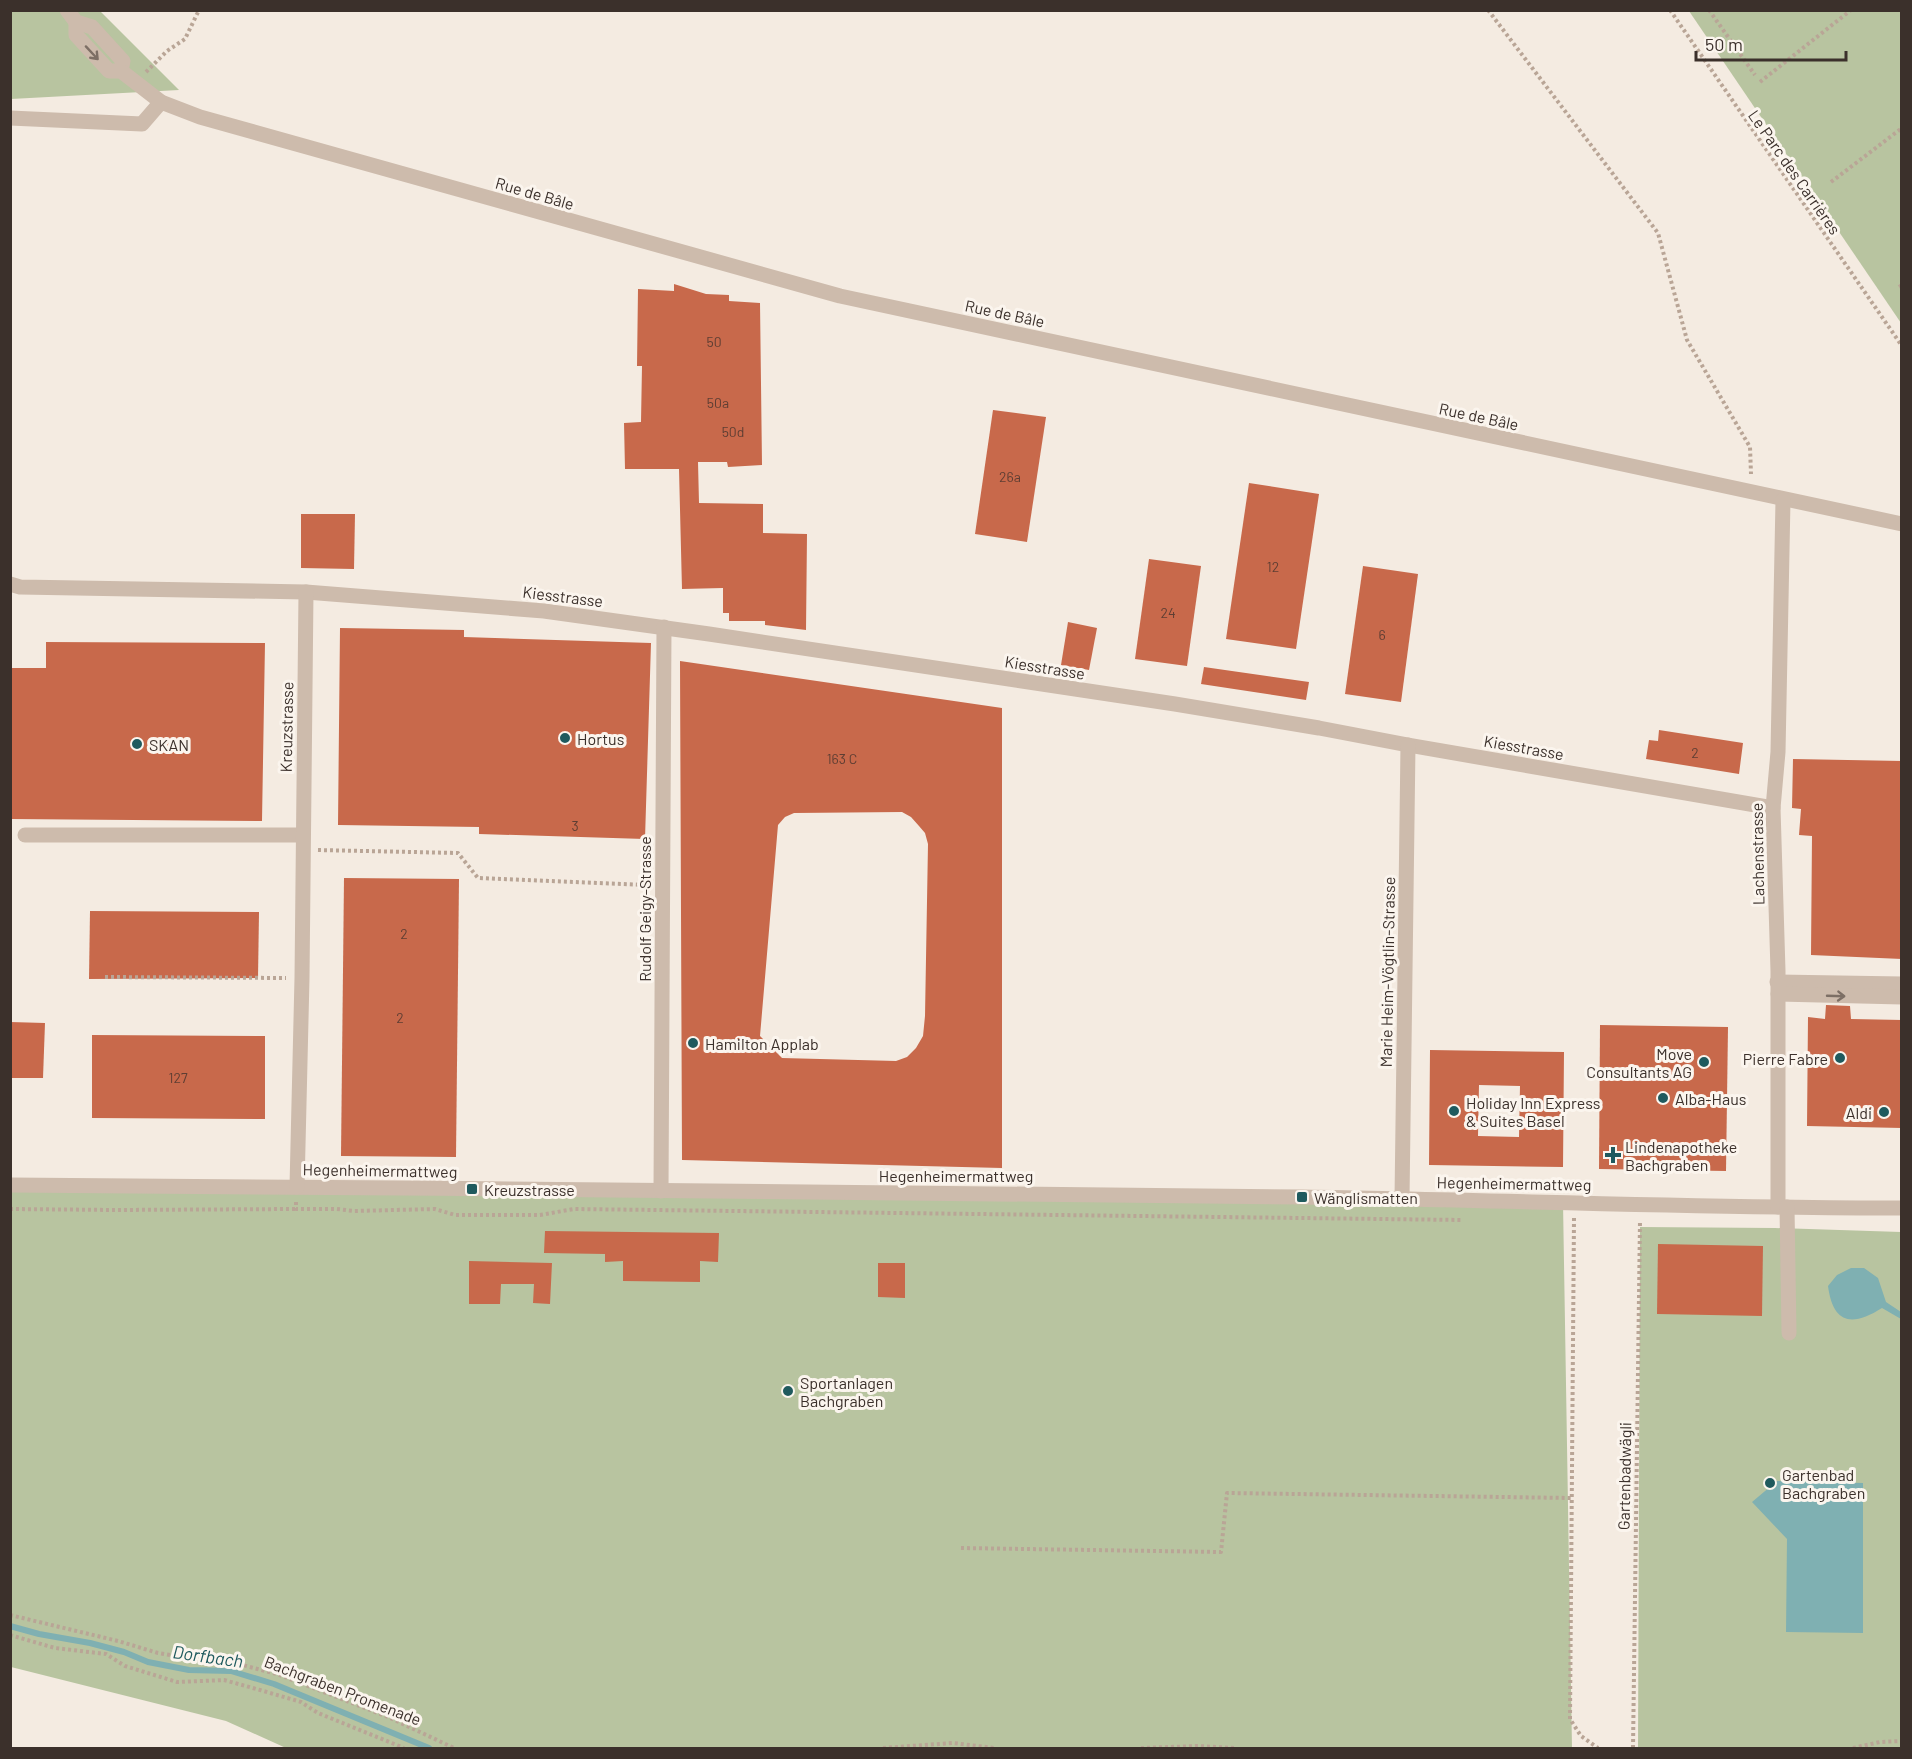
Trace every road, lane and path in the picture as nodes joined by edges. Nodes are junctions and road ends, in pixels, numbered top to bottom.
1 (199, 10) edge
2 (1488, 10) edge
3 (1670, 10) edge
4 (1710, 10) edge
5 (1851, 10) edge
6 (72, 16) edge
7 (1755, 75) dead end
8 (136, 82) junction
9 (1760, 82) dead end
10 (161, 102) junction
11 (10, 118) edge
12 (1902, 128) edge
13 (1831, 183) dead end
14 (1902, 346) edge
15 (1752, 492) junction
16 (1783, 500) junction
17 (1902, 525) edge
18 (10, 584) edge
19 (306, 592) junction
20 (664, 627) junction
21 (1408, 745) junction
22 (1773, 808) junction
23 (24, 835) dead end
24 (302, 842) junction
25 (662, 886) junction
26 (105, 977) dead end
27 (302, 978) junction
28 (1902, 984) edge
29 (1777, 988) junction
30 (1902, 997) edge
31 (10, 1185) edge
32 (297, 1187) junction
33 (661, 1191) junction
34 (1402, 1199) junction
35 (1574, 1203) junction
36 (1640, 1204) junction
37 (1783, 1207) junction
38 (1902, 1208) edge
39 (10, 1209) edge
40 (296, 1209) junction
41 (1467, 1220) dead end
42 (1574, 1221) junction
43 (1585, 1221) dead end
44 (1629, 1222) dead end
45 (1640, 1222) junction
46 (1790, 1333) dead end
47 (1571, 1498) junction
48 (961, 1548) dead end
49 (10, 1614) edge
50 (10, 1635) edge
51 (1902, 1741) edge
52 (404, 1749) edge
53 (454, 1749) edge
54 (883, 1749) edge
55 (994, 1749) edge
56 (1142, 1749) edge
57 (1234, 1749) edge
58 (1598, 1749) edge
59 (1633, 1749) edge
60 (1853, 1749) edge

1 - 8 path
2 - 15 path
3 - 14 path, Le Parc des Carrières
4 - 7 path
5 - 9 path
6 - 8 street, Rue de Bâle
8 - 10 street, Rue de Bâle
10 - 11 street
10 - 15 street, Rue de Bâle
12 - 13 path
15 - 16 street, Rue de Bâle
16 - 17 street, Rue de Bâle
16 - 22 street, Lachenstrasse
18 - 19 street, Kiesstrasse
19 - 20 street, Kiesstrasse
19 - 24 street, Kreuzstrasse
20 - 21 street, Kiesstrasse
20 - 25 street, Rudolf Geigy-Strasse
21 - 22 street, Kiesstrasse
21 - 34 street, Marie Heim-Vögtlin-Strasse
22 - 29 street, Lachenstrasse
23 - 24 street
24 - 25 path
24 - 27 street, Kreuzstrasse
25 - 33 street, Rudolf Geigy-Strasse
26 - 27 path
27 - 32 street, Kreuzstrasse
28 - 29 street
29 -> 30 street
29 - 37 street, Lachenstrasse
31 - 32 street, Hegenheimermattweg
32 - 33 street, Hegenheimermattweg
32 - 40 path
33 - 34 street, Hegenheimermattweg
34 - 35 street, Hegenheimermattweg
35 - 36 street, Hegenheimermattweg
35 - 42 path
36 - 37 street, Hegenheimermattweg
36 - 45 path, Gartenbadwägli
37 - 38 street, Hegenheimermattweg
37 - 46 street, Lachenstrasse
39 - 40 path
40 - 41 path
42 - 43 path
42 - 47 path
44 - 45 path
45 - 59 path, Gartenbadwägli
47 - 48 path
47 - 58 path
49 - 53 path, Bachgraben Promenade
50 - 52 path, Bachgraben Promenade
51 - 60 path
54 - 55 path
56 - 57 path

